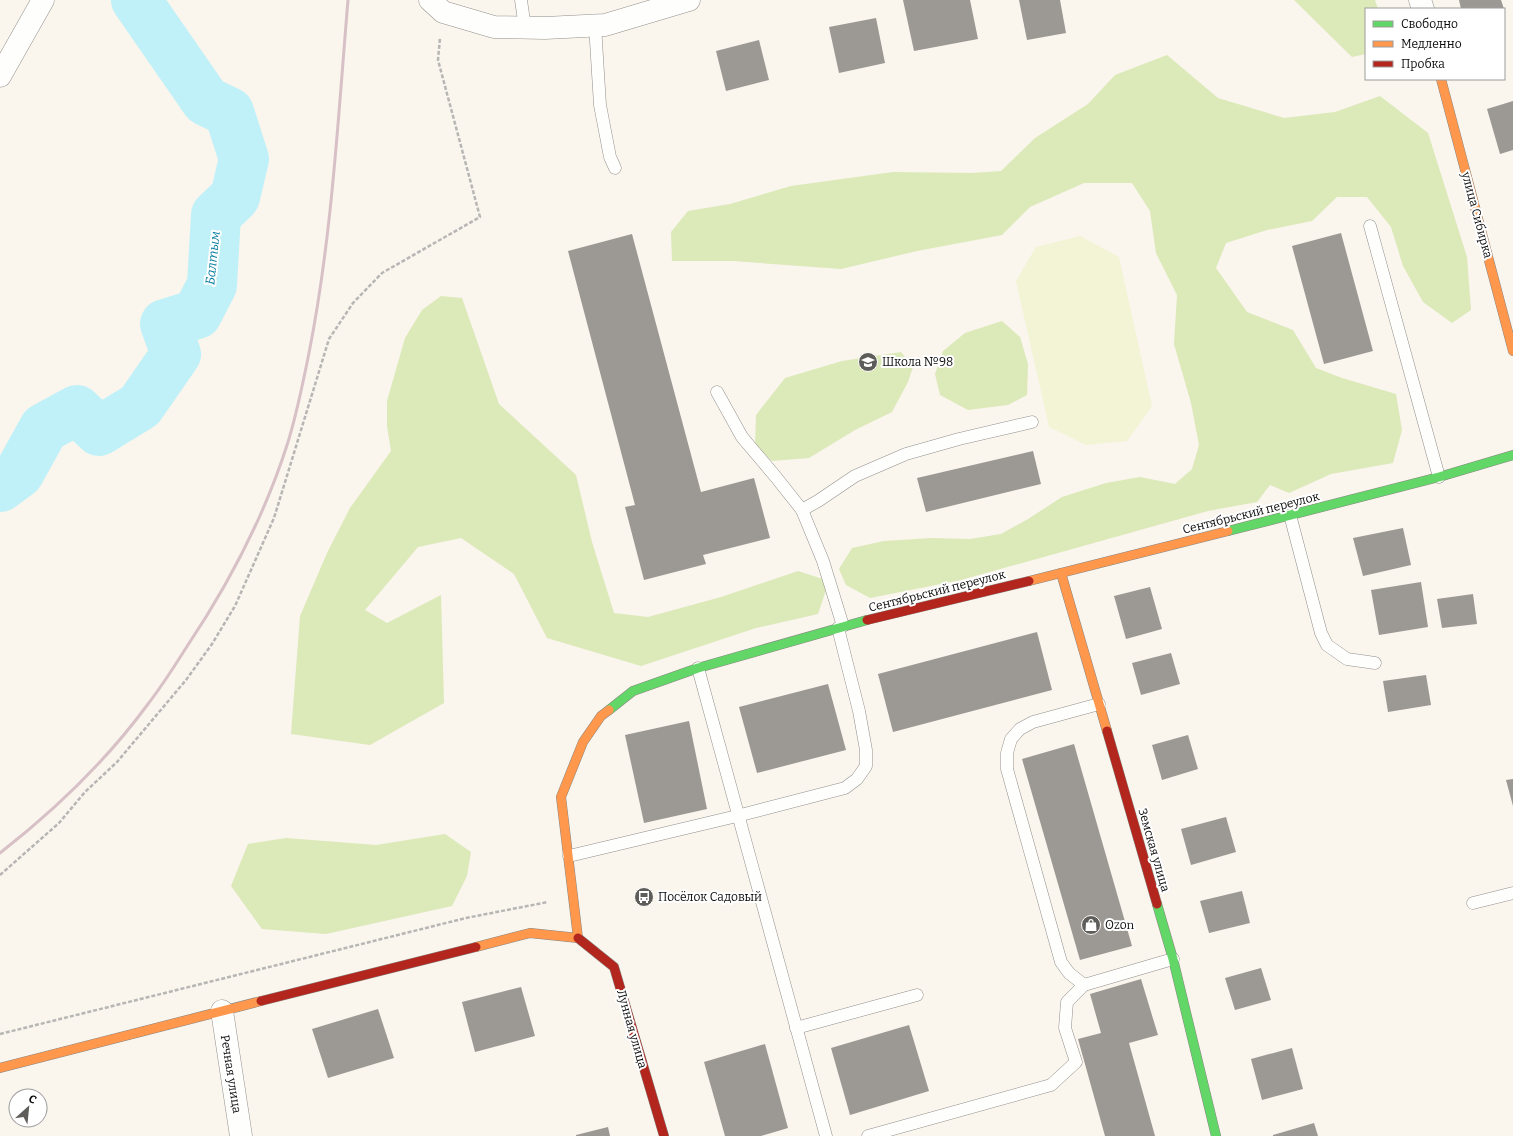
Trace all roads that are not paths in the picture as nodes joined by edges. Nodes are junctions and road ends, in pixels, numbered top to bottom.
1 (43, 0) edge
2 (521, 0) edge
3 (689, 0) edge
4 (436, 6) edge
5 (595, 25) junction
6 (525, 28) junction
7 (0, 76) edge
8 (1441, 80) edge
9 (615, 168) dead end
10 (1370, 226) dead end
11 (1513, 352) edge
12 (717, 392) dead end
13 (1032, 422) dead end
14 (1513, 455) edge
15 (1439, 477) junction
16 (802, 510) junction
17 (1290, 515) junction
18 (1061, 573) junction
19 (840, 627) junction
20 (1375, 663) dead end
21 (698, 668) junction
22 (1099, 704) junction
23 (737, 816) junction
24 (569, 856) junction
25 (1513, 893) edge
26 (1473, 904) dead end
27 (578, 938) junction
28 (1173, 959) junction
29 (1084, 985) junction
30 (917, 995) dead end
31 (222, 1012) junction
32 (796, 1028) junction
33 (0, 1068) edge
34 (241, 1136) edge
35 (664, 1136) edge
36 (826, 1136) edge
37 (868, 1136) edge
38 (1216, 1136) edge

1 - 7 street
2 - 6 lane
3 - 5 street
4 - 6 street
5 - 6 street
5 - 9 lane
8 - 11 street, улица Сибирка
10 - 15 lane
12 - 16 lane
13 - 16 lane
14 - 15 street, Сентябрьский переулок
15 - 17 street, Сентябрьский переулок
16 - 19 lane
17 - 18 street, Сентябрьский переулок
17 - 20 lane
18 - 19 street, Сентябрьский переулок
18 - 22 street, Земская улица
19 - 21 street, Сентябрьский переулок
19 - 23 lane
21 - 23 lane
21 - 24 street, Сентябрьский переулок
22 - 28 street, Земская улица
22 - 29 lane
23 - 24 lane
23 - 32 lane
24 - 27 street, Сентябрьский переулок
25 - 26 lane
27 - 31 street
27 - 35 street, Лунная улица
28 - 29 lane
28 - 38 street, Земская улица
29 - 37 lane
30 - 32 lane
31 - 33 street
31 - 34 street, Речная улица
32 - 36 lane

